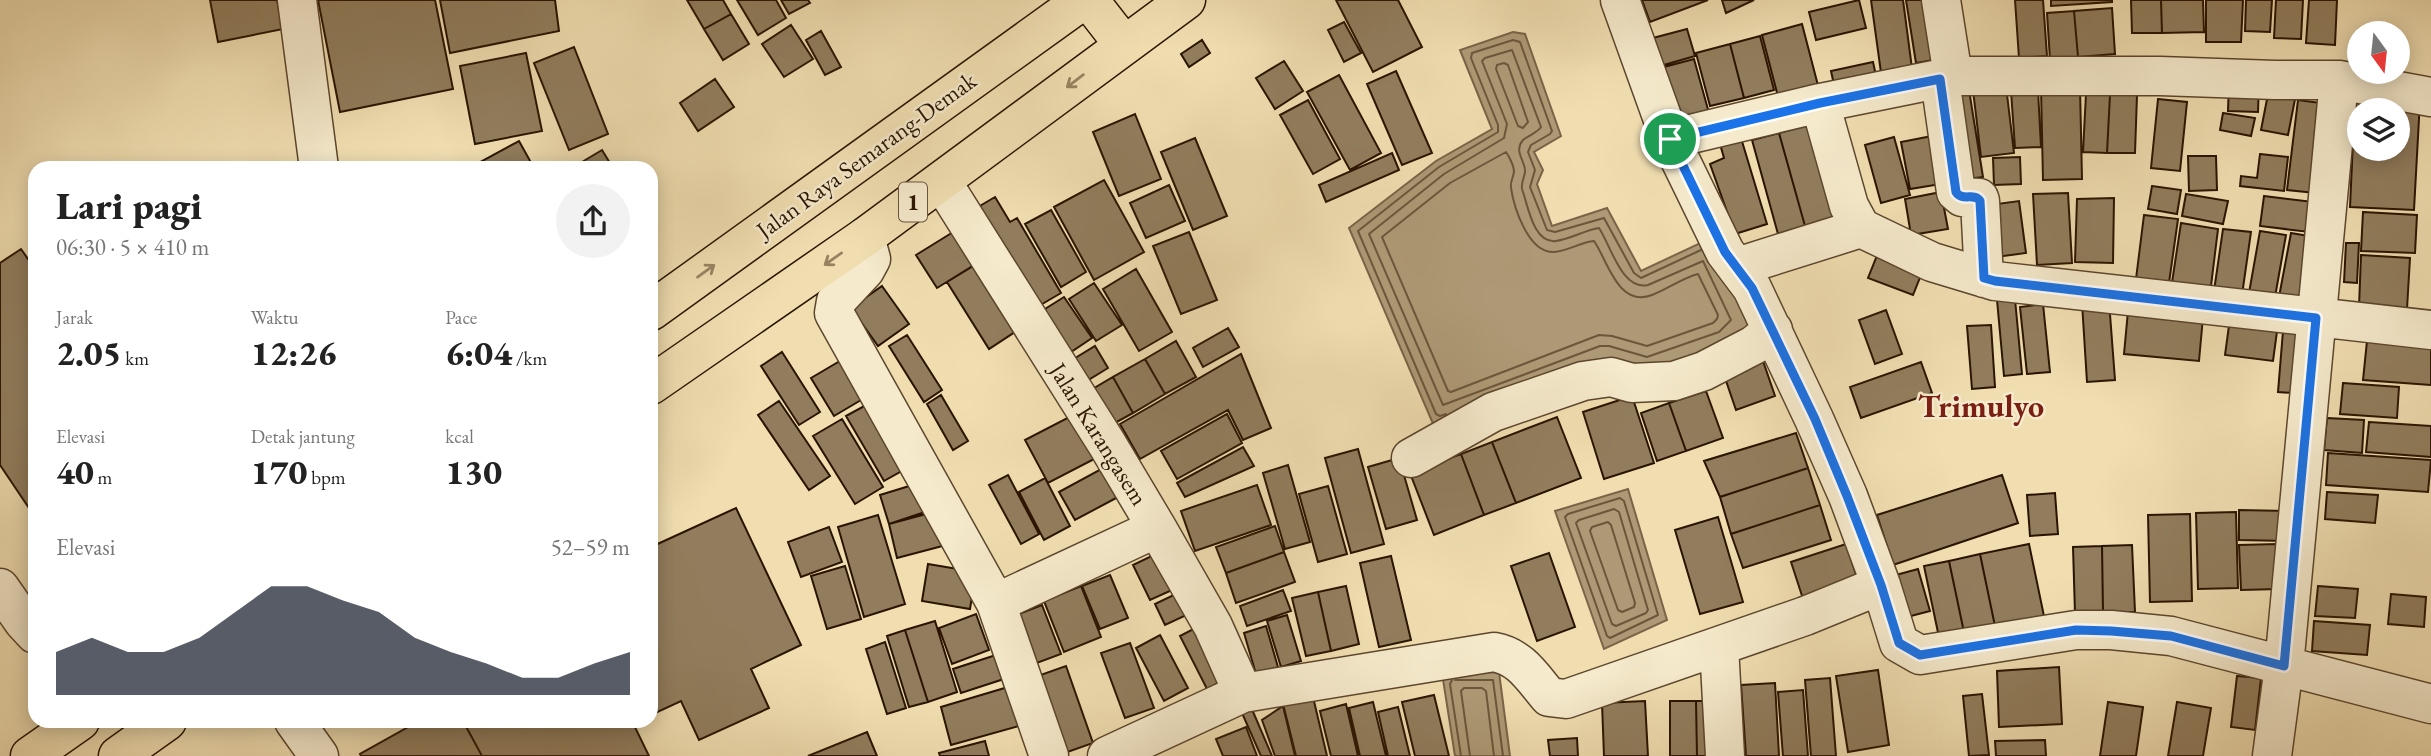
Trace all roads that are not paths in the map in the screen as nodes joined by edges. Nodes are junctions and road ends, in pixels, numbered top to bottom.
1 (297, 0) edge
2 (1083, 0) edge
3 (1089, 0) edge
4 (1620, 0) edge
5 (1941, 0) edge
6 (1172, 4) edge
7 (1124, 45) junction
8 (1947, 78) junction
9 (2339, 80) junction
10 (2431, 97) edge
11 (1820, 103) junction
12 (1670, 139) junction
13 (318, 161) edge
14 (942, 182) junction
15 (1861, 228) junction
16 (865, 237) junction
17 (1737, 267) junction
18 (1984, 278) junction
19 (658, 306) edge
20 (2316, 318) junction
21 (1773, 330) junction
22 (2431, 330) edge
23 (658, 380) edge
24 (1411, 458) dead end
25 (1157, 528) junction
26 (1881, 585) junction
27 (0, 588) edge
28 (996, 603) junction
29 (28, 626) edge
30 (1719, 646) junction
31 (2284, 666) junction
32 (1243, 694) junction
33 (2431, 704) edge
34 (70, 728) edge
35 (158, 728) edge
36 (299, 728) edge
37 (125, 754) edge
38 (30, 756) edge
39 (319, 756) edge
40 (1049, 756) edge
41 (1107, 756) edge
42 (1725, 756) edge
43 (2272, 756) edge

1 - 13 street
19 -> 2 main road, Jalan Raya Semarang-Demak
3 - 7 main road
4 - 12 street
5 - 8 street
6 - 7 main road, 1
7 -> 14 main road, 1
8 - 9 street
8 - 11 street
8 - 18 street
9 - 10 street
9 - 20 street
11 - 12 street
11 - 15 street
12 - 17 street
14 - 16 main road, 1
14 - 25 street, Jalan Karangasem
15 - 17 street
15 - 18 street
16 -> 23 main road, 1
16 - 28 street
17 - 21 street
18 - 20 street
20 - 22 street
20 - 31 street
21 - 24 street
21 - 26 street
25 - 28 street
25 - 32 street, Jalan Karangasem
26 - 30 street
26 - 31 street
27 - 29 street
28 - 40 street
30 - 32 street
30 - 42 street
31 - 33 street
31 - 43 street
32 - 41 street
34 - 38 main road
35 - 37 main road
36 - 39 street

